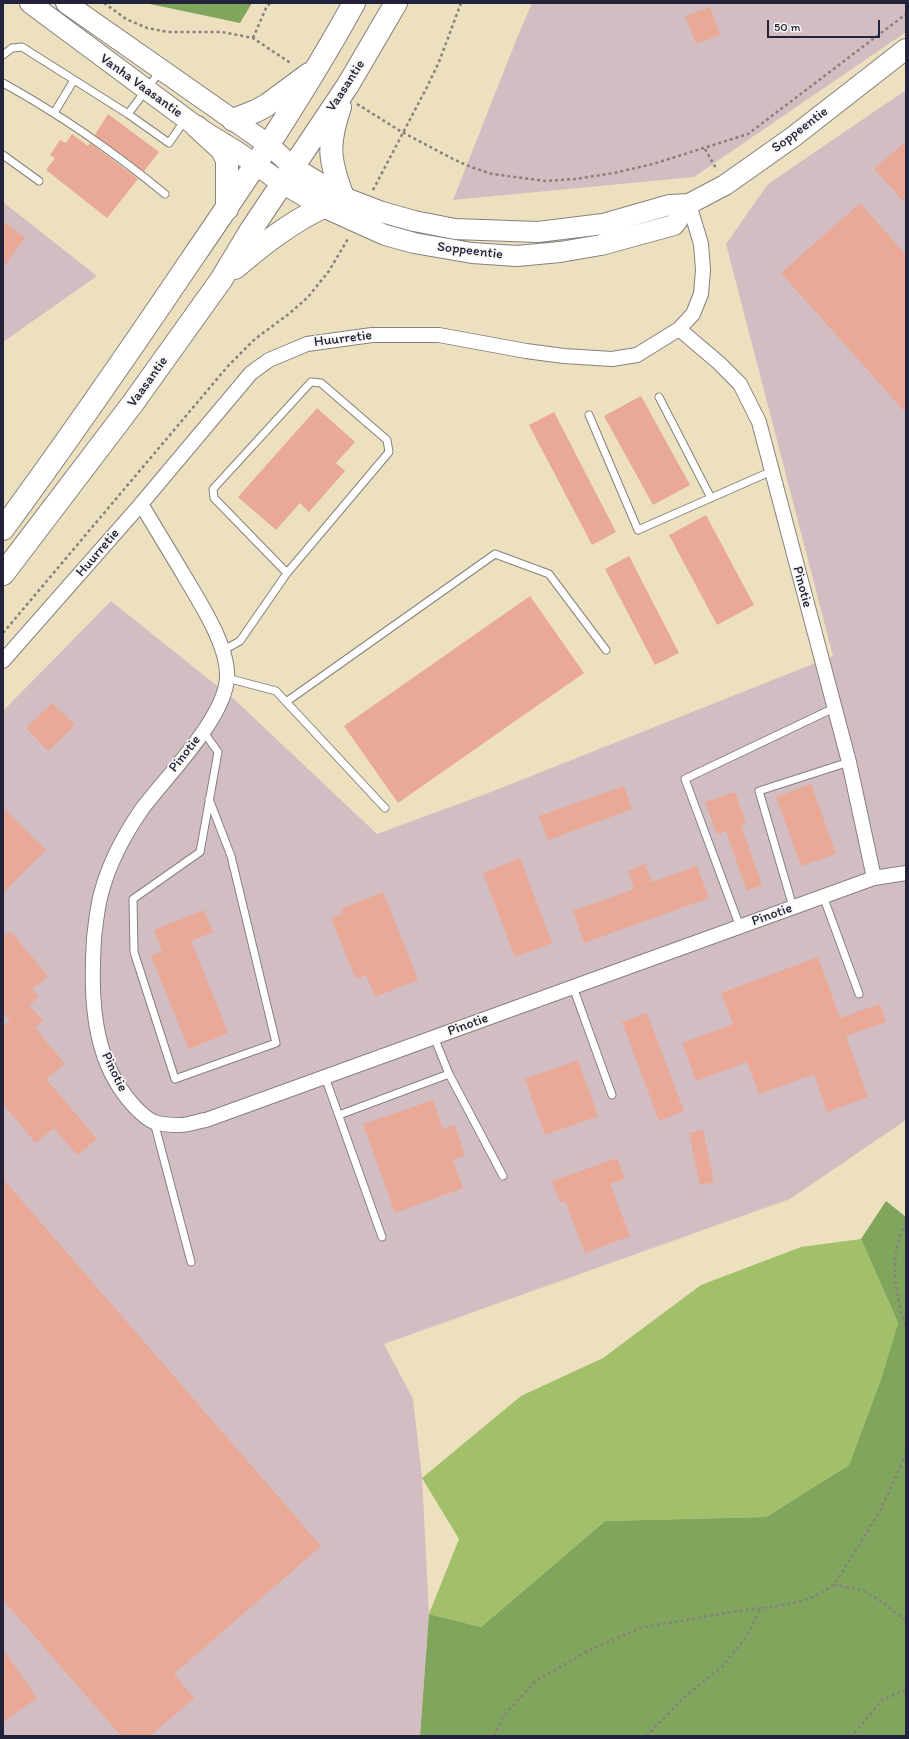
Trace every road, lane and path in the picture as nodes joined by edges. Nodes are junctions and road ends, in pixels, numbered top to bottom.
1 (30, 3) edge
2 (66, 3) edge
3 (104, 3) edge
4 (270, 3) edge
5 (354, 3) edge
6 (396, 3) edge
7 (461, 3) edge
8 (906, 14) edge
9 (253, 38) junction
10 (906, 49) edge
11 (3, 55) edge
12 (294, 65) dead end
13 (316, 69) junction
14 (161, 70) junction
15 (74, 80) junction
16 (3, 83) edge
17 (146, 90) junction
18 (352, 94) junction
19 (54, 113) junction
20 (128, 114) junction
21 (233, 120) junction
22 (192, 123) junction
23 (402, 132) junction
24 (269, 145) junction
25 (705, 149) junction
26 (3, 155) edge
27 (256, 164) junction
28 (287, 175) junction
29 (39, 181) dead end
30 (725, 185) junction
31 (372, 190) dead end
32 (165, 194) dead end
33 (343, 197) junction
34 (690, 204) junction
35 (323, 208) junction
36 (227, 209) junction
37 (352, 231) dead end
38 (220, 280) junction
39 (679, 329) junction
40 (659, 397) dead end
41 (589, 415) dead end
42 (772, 471) junction
43 (711, 498) junction
44 (141, 504) junction
45 (3, 529) edge
46 (287, 572) junction
47 (3, 574) edge
48 (3, 633) edge
49 (606, 650) dead end
50 (222, 651) junction
51 (3, 661) edge
52 (227, 678) junction
53 (286, 702) junction
54 (834, 708) junction
55 (203, 731) junction
56 (849, 762) junction
57 (209, 799) junction
58 (385, 808) dead end
59 (906, 873) edge
60 (874, 878) junction
61 (823, 896) junction
62 (793, 907) junction
63 (740, 926) junction
64 (573, 987) junction
65 (859, 994) dead end
66 (434, 1037) junction
67 (449, 1074) junction
68 (325, 1077) junction
69 (612, 1095) dead end
70 (339, 1115) junction
71 (154, 1122) junction
72 (503, 1176) dead end
73 (906, 1223) edge
74 (382, 1236) dead end
75 (191, 1262) dead end
76 (906, 1327) edge
77 (906, 1454) edge
78 (834, 1585) junction
79 (763, 1607) junction
80 (906, 1620) edge
81 (906, 1690) edge
82 (494, 1736) edge
83 (646, 1736) edge
84 (849, 1736) edge

1 - 17 main road, Vanha Vaasantie
2 - 14 main road, Vanha Vaasantie
3 - 9 path
4 - 9 path
5 - 13 highway
6 - 18 highway, Vaasantie
7 - 23 path
8 - 25 path
9 - 12 path
10 - 30 main road, Soppeentie
11 - 15 lane
13 - 21 highway
13 - 24 highway
14 - 17 lane
14 - 21 main road, Vanha Vaasantie
15 - 19 lane
15 - 20 lane
16 - 19 lane
17 - 20 lane
17 - 22 main road, Vanha Vaasantie
18 - 23 path
18 - 28 highway, Vaasantie
18 - 33 highway
19 - 32 lane
20 - 22 lane
21 - 24 main road, Vanha Vaasantie
22 - 27 main road, Vanha Vaasantie
22 - 36 highway
23 - 25 path
23 - 31 path
24 - 27 highway
24 - 28 main road, Soppeentie
25 - 30 path
26 - 29 lane
27 - 28 main road, Soppeentie
27 - 36 highway
28 - 33 main road, Soppeentie
28 - 35 main road, Soppeentie
28 - 38 highway, Vaasantie
30 - 34 main road, Soppeentie
33 - 34 main road, Soppeentie
34 - 35 main road, Soppeentie
34 - 39 street, Huurretie
35 - 38 highway
36 - 45 highway
37 - 48 path
38 - 47 highway, Vaasantie
39 - 42 street, Pinotie
39 - 44 street, Huurretie
40 - 43 lane
41 - 43 lane
42 - 43 lane
42 - 54 street, Pinotie
44 - 50 street, Pinotie
44 - 51 street, Huurretie
46 - 46 lane
46 - 50 lane
49 - 53 lane
50 - 52 street, Pinotie
52 - 53 lane
52 - 55 street, Pinotie
53 - 58 lane
54 - 56 street, Pinotie
54 - 63 lane
55 - 57 lane
55 - 71 street, Pinotie
56 - 60 street, Pinotie
56 - 62 lane
57 - 57 lane
59 - 60 street
60 - 61 street, Pinotie
61 - 62 street, Pinotie
61 - 65 lane
62 - 63 street, Pinotie
63 - 64 street, Pinotie
64 - 66 street, Pinotie
64 - 69 lane
66 - 67 lane
66 - 68 street, Pinotie
67 - 70 lane
67 - 72 lane
68 - 70 lane
68 - 71 street, Pinotie
70 - 74 lane
71 - 75 lane
73 - 76 path
77 - 78 path
78 - 79 path
78 - 80 path
79 - 82 path
79 - 83 path
81 - 84 path

